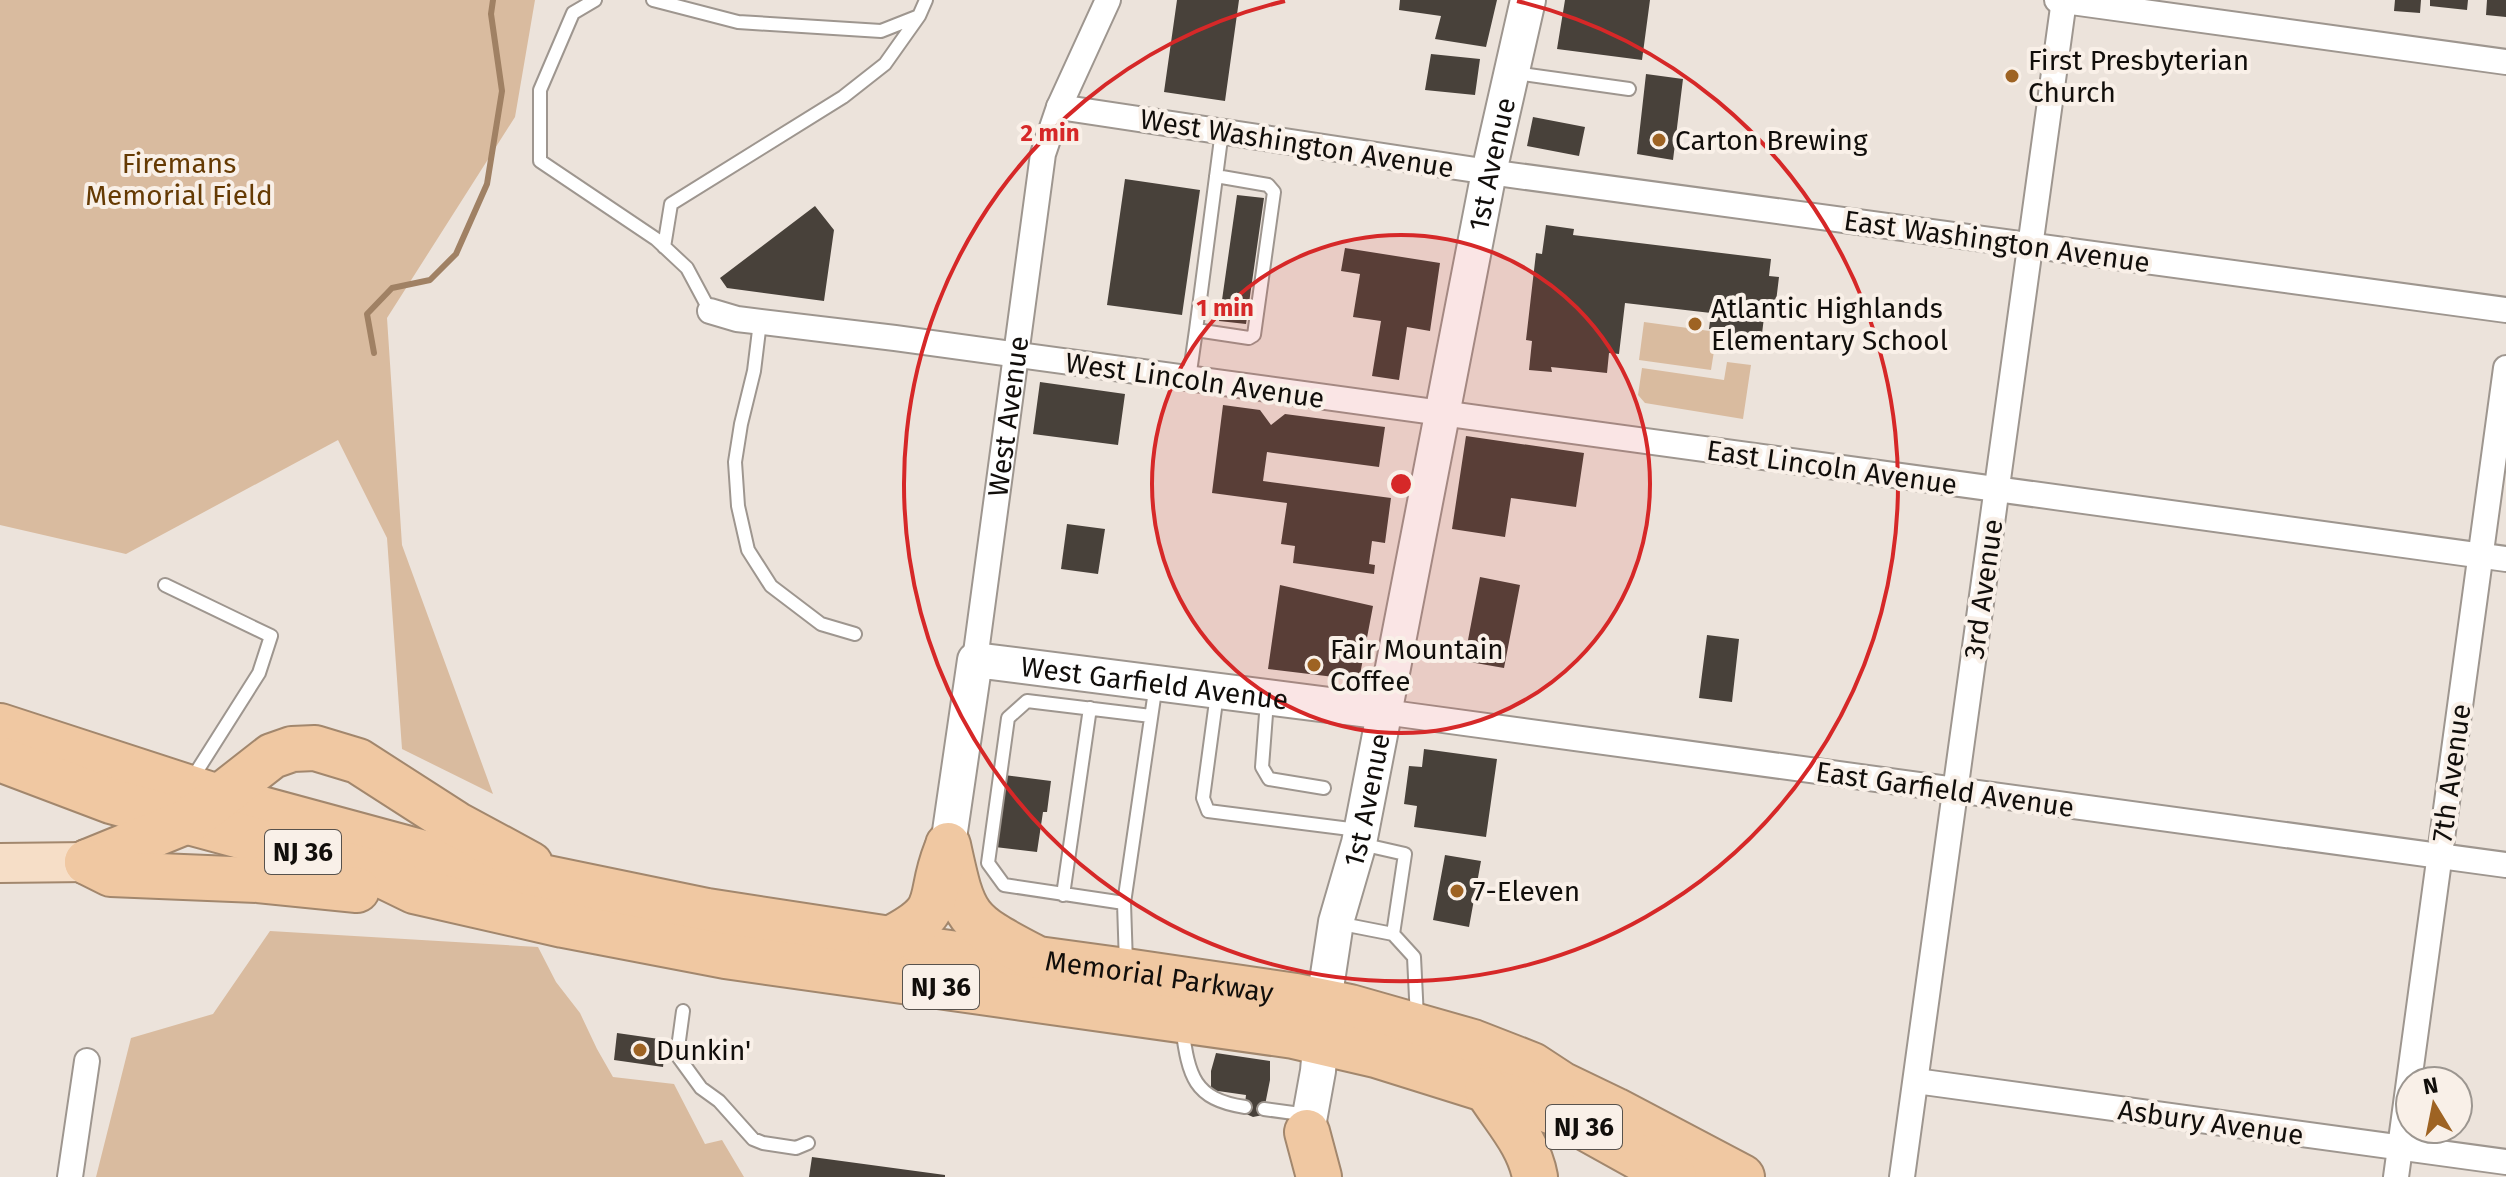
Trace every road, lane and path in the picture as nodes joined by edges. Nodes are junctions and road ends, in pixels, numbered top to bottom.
1 (595, 0) edge
2 (653, 0) edge
3 (926, 0) edge
4 (1108, 0) edge
5 (1528, 0) edge
6 (2057, 0) edge
7 (2064, 0) edge
8 (919, 16) junction
9 (2506, 62) edge
10 (1512, 72) junction
11 (1629, 89) dead end
12 (1059, 107) junction
13 (1222, 131) junction
14 (1489, 172) junction
15 (1216, 176) junction
16 (2031, 245) junction
17 (664, 247) junction
18 (2506, 310) edge
19 (710, 311) joint
20 (760, 322) junction
21 (1196, 330) junction
22 (1016, 355) junction
23 (2506, 368) edge
24 (1189, 379) junction
25 (1443, 413) junction
26 (1997, 490) junction
27 (2481, 556) junction
28 (2506, 559) edge
29 (165, 585) dead end
30 (855, 634) dead end
31 (975, 660) junction
32 (1217, 691) junction
33 (1134, 697) junction
34 (1267, 697) junction
35 (1090, 708) junction
36 (1384, 712) junction
37 (0, 726) edge
38 (0, 759) edge
39 (1324, 788) dead end
40 (1955, 790) junction
41 (199, 802) junction
42 (1360, 837) junction
43 (948, 845) junction
44 (2440, 856) junction
45 (87, 862) junction
46 (0, 863) edge
47 (2506, 865) edge
48 (547, 878) junction
49 (414, 891) junction
50 (1063, 895) junction
51 (1124, 903) junction
52 (1336, 922) junction
53 (1393, 934) junction
54 (890, 939) junction
55 (1038, 959) junction
56 (1126, 971) junction
57 (683, 1011) dead end
58 (1181, 1021) junction
59 (1322, 1021) junction
60 (1418, 1025) junction
61 (87, 1061) dead end
62 (1916, 1081) junction
63 (1487, 1090) junction
64 (1245, 1107) dead end
65 (1264, 1109) dead end
66 (1308, 1124) junction
67 (808, 1143) dead end
68 (2400, 1148) junction
69 (2506, 1162) edge
70 (70, 1177) edge
71 (1293, 1177) edge
72 (1319, 1177) edge
73 (1535, 1177) edge
74 (1674, 1177) edge
75 (1742, 1177) edge
76 (1902, 1177) edge
77 (2396, 1177) edge

1 - 17 lane
2 - 8 lane
3 - 8 lane
4 - 12 street, West Avenue
5 - 10 street, 1st Avenue
6 - 7 street
7 - 9 street
7 - 16 street, 3rd Avenue
8 - 17 lane
10 - 11 lane
10 - 14 street, 1st Avenue
12 - 13 street, West Washington Avenue
12 - 22 street, West Avenue
13 - 14 street, West Washington Avenue
13 - 15 lane
14 - 16 street, East Washington Avenue
14 - 25 street, 1st Avenue
15 - 21 lane
15 - 21 lane
16 - 18 street, East Washington Avenue
16 - 26 street, 3rd Avenue
17 - 19 lane
19 - 20 street, West Lincoln Avenue
20 - 22 street, West Lincoln Avenue
20 - 30 lane
21 - 24 lane
22 - 24 street, West Lincoln Avenue
22 - 31 street, West Avenue
23 - 27 street, 7th Avenue
24 - 25 street, West Lincoln Avenue
25 - 26 street, East Lincoln Avenue
25 - 36 street, 1st Avenue
26 - 27 street, East Lincoln Avenue
26 - 40 street, 3rd Avenue
27 - 28 street, East Lincoln Avenue
27 - 44 street, 7th Avenue
29 - 41 lane
31 - 33 street, West Garfield Avenue
31 - 43 street, West Avenue
32 - 33 street, West Garfield Avenue
32 - 34 street, West Garfield Avenue
32 - 42 lane
33 - 35 lane
33 - 51 lane
34 - 36 street, West Garfield Avenue
34 - 39 lane
35 - 50 lane
35 - 50 lane
36 - 40 street, East Garfield Avenue
36 - 42 street, 1st Avenue
37 - 41 highway, NJ 36
38 - 41 highway, NJ 36
40 - 44 street, East Garfield Avenue
40 - 62 street, 3rd Avenue
41 - 45 highway
41 - 48 highway, NJ 36
41 - 48 highway
41 - 49 highway, NJ 36
42 - 52 street, 1st Avenue
42 - 53 lane
43 - 54 highway
43 - 55 highway
44 - 47 street, East Garfield Avenue
44 - 68 street, 7th Avenue
45 - 46 main road
45 - 49 highway
48 - 54 highway, Memorial Parkway / NJ 36
49 - 58 highway, Memorial Parkway / NJ 36
50 - 51 lane
51 - 56 lane
52 - 53 lane
52 - 59 street, 1st Avenue
53 - 60 lane
54 - 55 highway, Memorial Parkway / NJ 36
55 - 56 highway, Memorial Parkway / NJ 36
56 - 59 highway, Memorial Parkway / NJ 36
57 - 67 lane
58 - 59 highway, Memorial Parkway / NJ 36
58 - 64 lane
59 - 60 highway, Memorial Parkway / NJ 36
59 - 63 highway, Memorial Parkway / NJ 36
59 - 66 street, 1st Avenue
60 - 75 highway, Memorial Parkway / NJ 36
61 - 70 street
62 - 68 street, Asbury Avenue
62 - 76 street, 3rd Avenue
63 - 73 highway
63 - 74 highway, Memorial Parkway / NJ 36
65 - 66 lane
66 - 71 street, 1st Avenue
66 - 72 highway
68 - 69 street, Asbury Avenue
68 - 77 street, 7th Avenue

